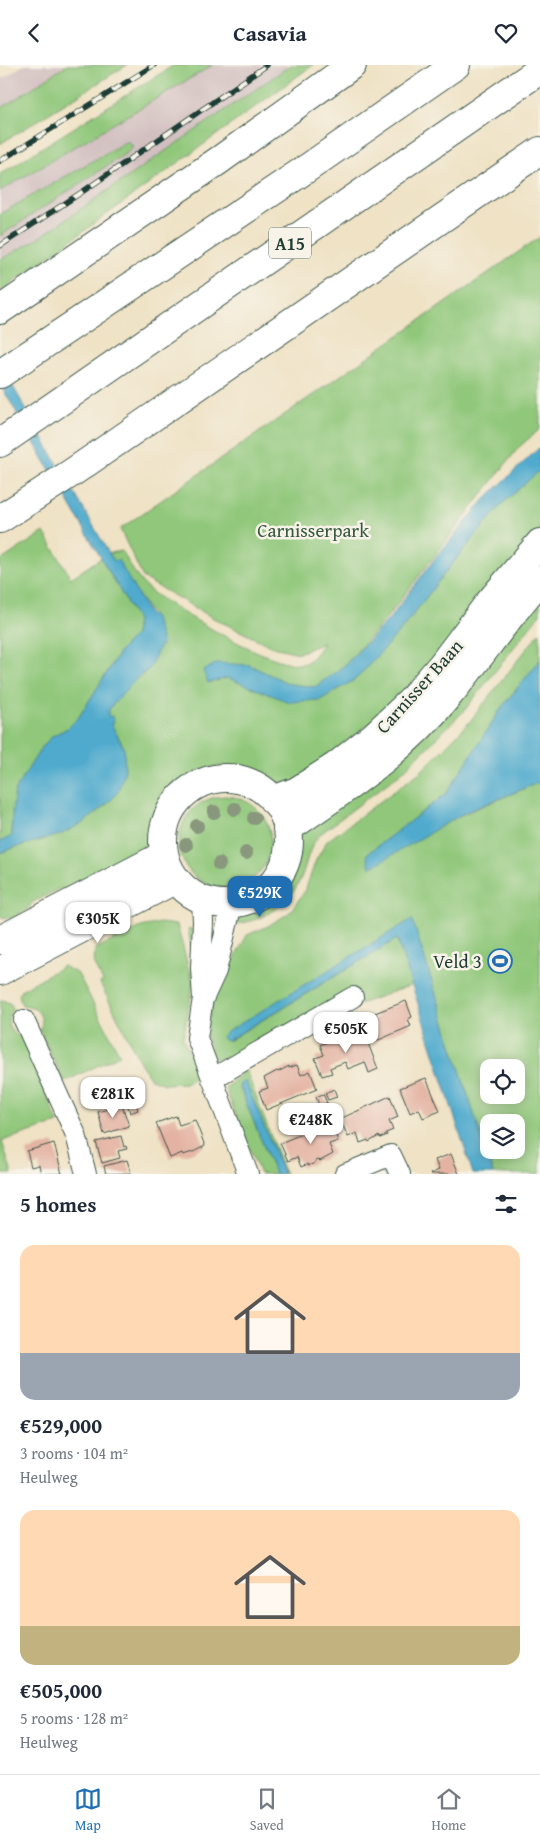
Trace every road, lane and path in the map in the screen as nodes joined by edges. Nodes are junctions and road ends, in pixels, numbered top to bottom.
1 (352, 65) edge
2 (422, 65) edge
3 (456, 65) edge
4 (540, 70) edge
5 (540, 151) edge
6 (309, 167) junction
7 (0, 310) edge
8 (6, 370) edge
9 (2, 442) edge
10 (0, 519) edge
11 (540, 543) edge
12 (540, 580) edge
13 (273, 800) junction
14 (288, 829) junction
15 (164, 855) junction
16 (176, 879) junction
17 (202, 899) junction
18 (232, 904) junction
19 (0, 940) edge
20 (0, 971) edge
21 (353, 997) dead end
22 (203, 999) junction
23 (24, 1020) dead end
24 (212, 1079) junction
25 (86, 1174) edge
26 (248, 1174) edge
27 (345, 1174) edge
28 (400, 1174) edge

1 - 7 main road
2 - 6 main road
3 - 6 main road
4 - 9 main road, A15
5 - 10 main road
6 - 8 main road
11 - 13 main road, Carnisser Baan
12 - 14 main road, Carnisser Baan
13 - 14 main road
13 - 15 main road
14 - 18 main road
15 - 16 main road
15 - 19 main road
16 - 17 main road
16 - 20 main road
17 - 18 main road
17 - 22 street
18 - 22 street
21 - 24 street
22 - 24 street
23 - 25 street
24 - 26 street
27 - 28 street

